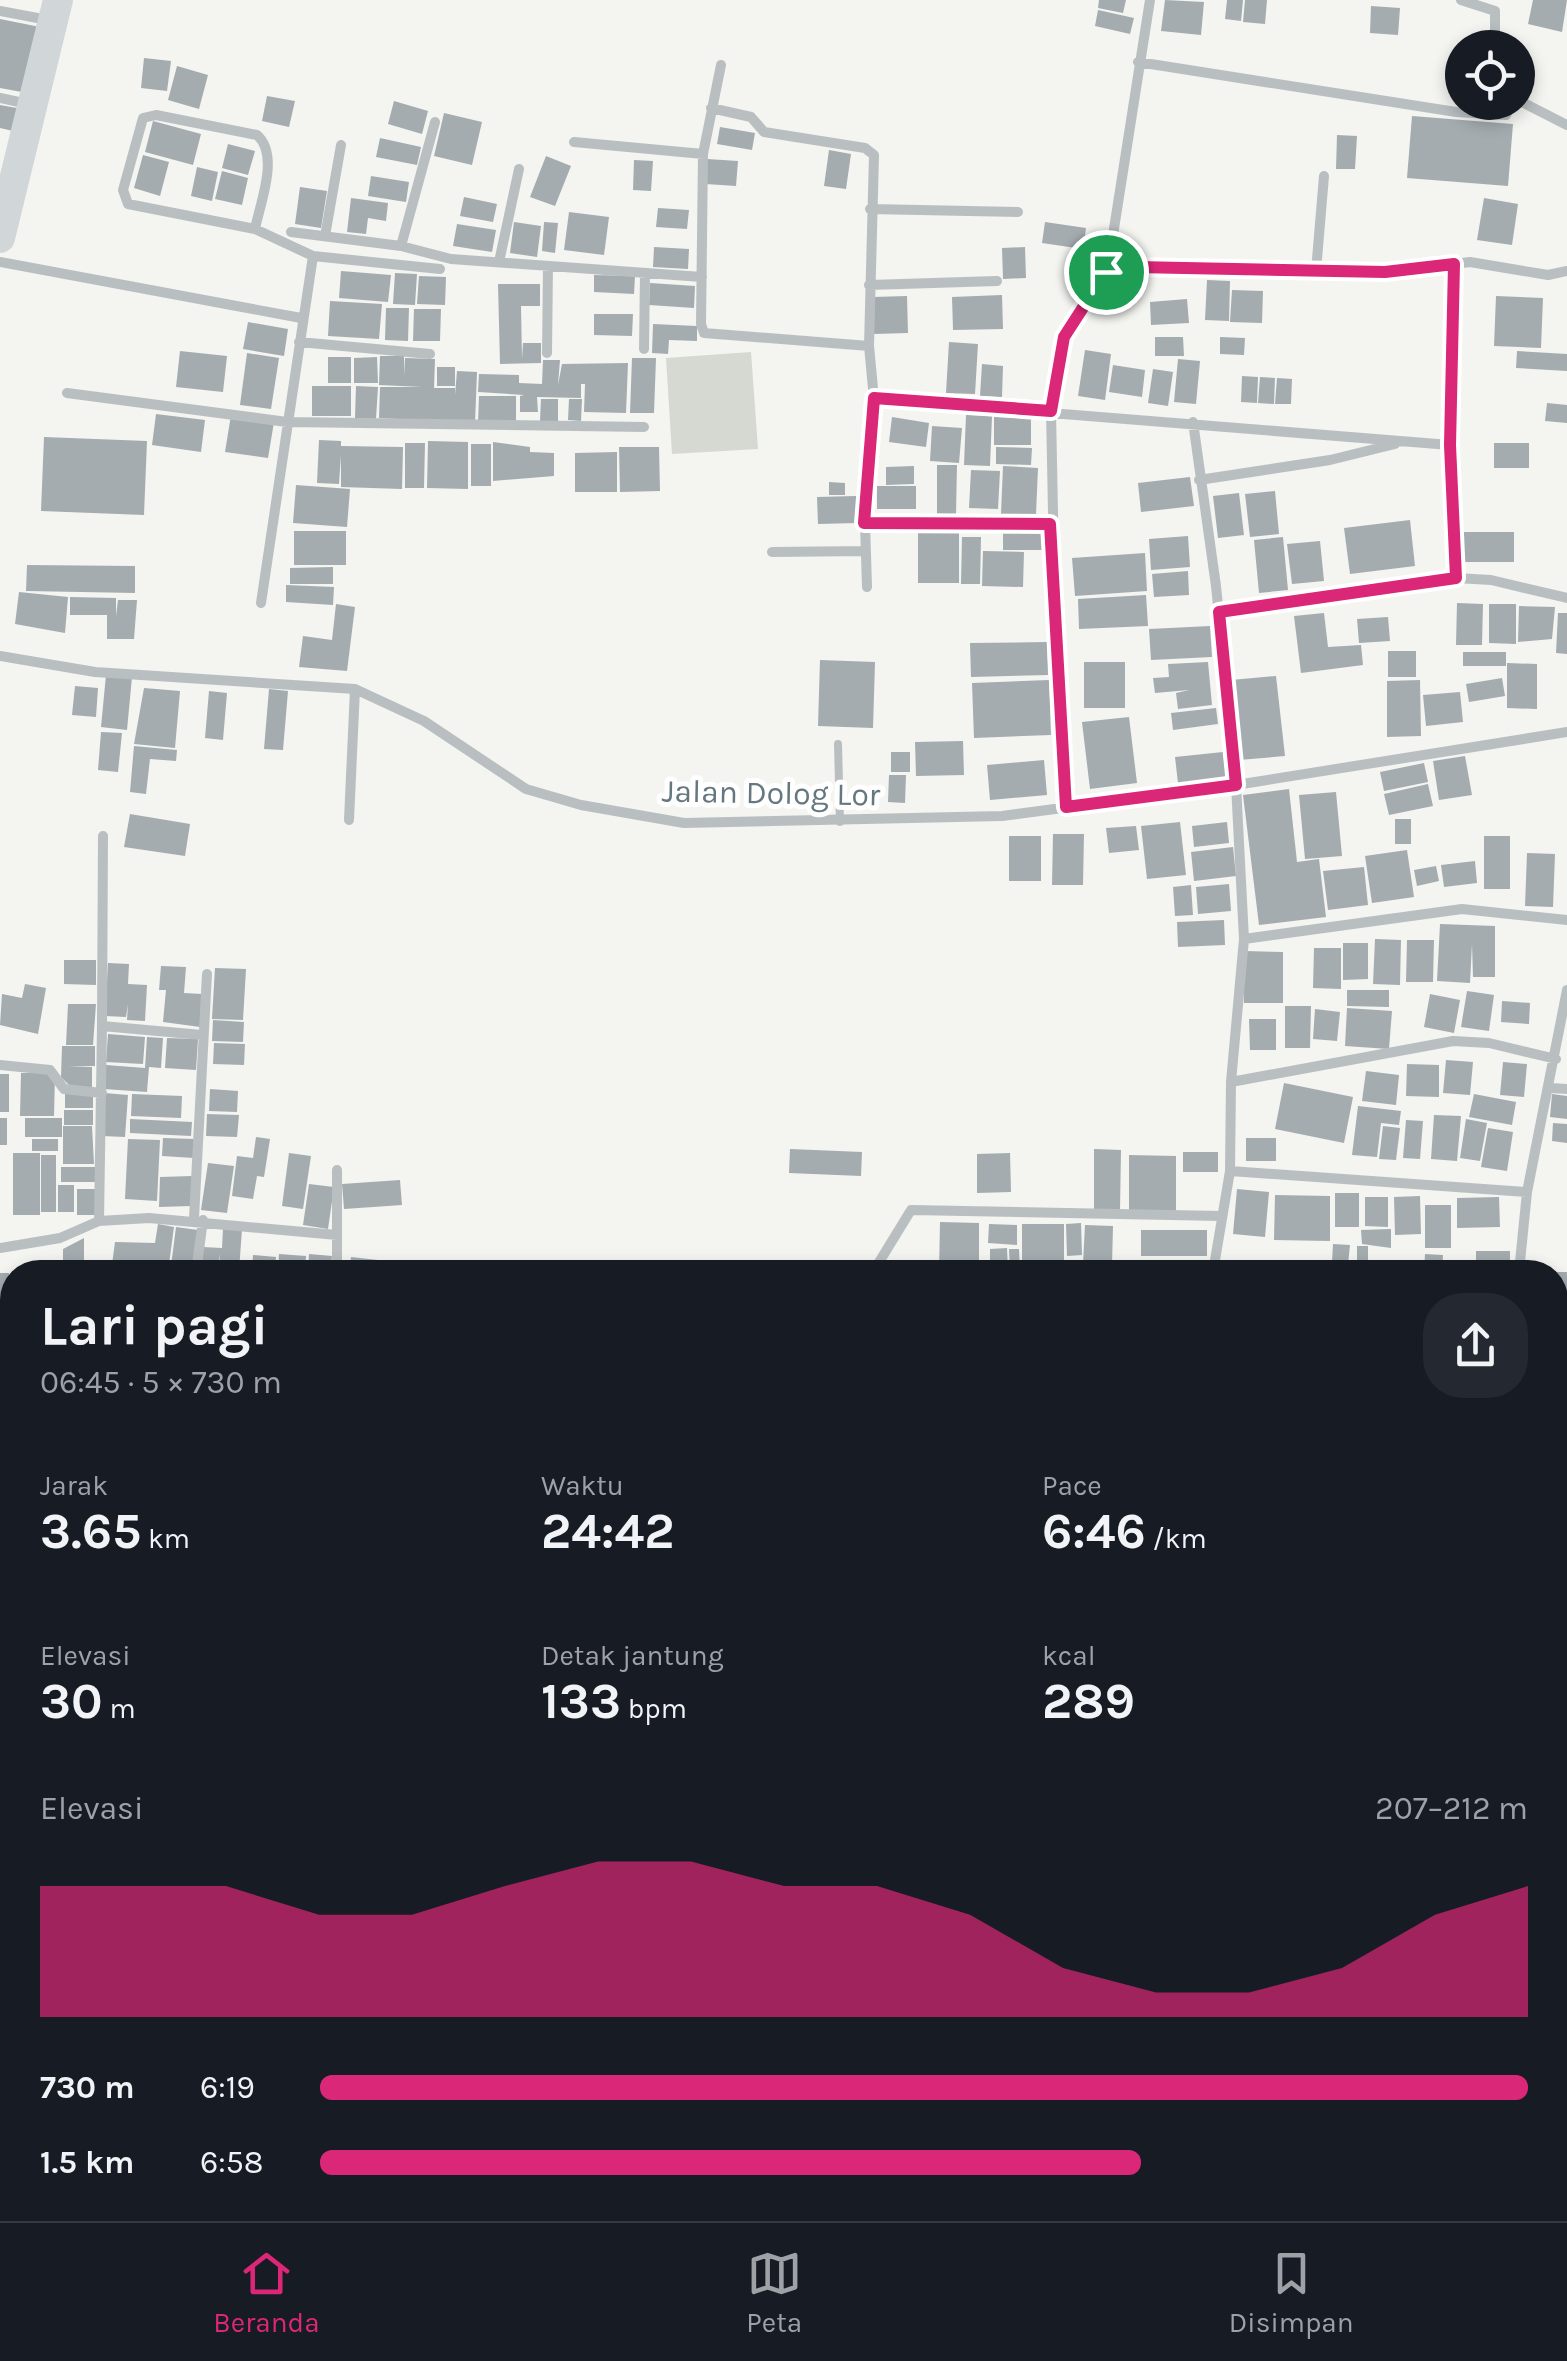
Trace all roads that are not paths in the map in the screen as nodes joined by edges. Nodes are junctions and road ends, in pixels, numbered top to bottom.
1 (1150, 0) edge
2 (1460, 0) edge
3 (0, 11) edge
4 (56, 11) edge
5 (1494, 30) edge
6 (1138, 62) junction
7 (721, 66) dead end
8 (0, 98) edge
9 (33, 105) junction
10 (711, 108) junction
11 (1445, 109) edge
12 (1535, 110) edge
13 (435, 122) dead end
14 (1567, 125) edge
15 (574, 142) dead end
16 (341, 145) dead end
17 (703, 154) junction
18 (518, 169) dead end
19 (1324, 176) dead end
20 (870, 209) junction
21 (1018, 212) dead end
22 (255, 229) junction
23 (291, 232) dead end
24 (326, 236) junction
25 (0, 238) edge
26 (401, 246) junction
27 (312, 256) junction
28 (0, 262) edge
29 (499, 262) junction
30 (1454, 264) junction
31 (548, 266) junction
32 (440, 269) dead end
33 (1316, 271) junction
34 (1567, 271) edge
35 (1106, 272) junction
36 (646, 273) junction
37 (702, 278) junction
38 (998, 282) dead end
39 (869, 286) junction
40 (301, 318) junction
41 (299, 342) junction
42 (869, 346) junction
43 (644, 349) dead end
44 (547, 352) dead end
45 (430, 354) dead end
46 (67, 393) dead end
47 (874, 398) junction
48 (1051, 411) junction
49 (287, 422) junction
50 (1192, 422) junction
51 (644, 427) dead end
52 (1404, 442) junction
53 (1450, 445) junction
54 (1200, 480) junction
55 (864, 523) junction
56 (1050, 524) junction
57 (772, 552) dead end
58 (866, 552) junction
59 (1456, 578) junction
60 (867, 587) dead end
61 (1567, 598) edge
62 (261, 603) dead end
63 (1219, 612) junction
64 (0, 656) edge
65 (355, 689) junction
66 (1567, 732) edge
67 (838, 744) dead end
68 (1236, 785) junction
69 (1066, 807) junction
70 (349, 820) dead end
71 (840, 822) junction
72 (103, 836) dead end
73 (1567, 920) edge
74 (1244, 939) junction
75 (207, 974) dead end
76 (1567, 990) edge
77 (102, 1026) junction
78 (202, 1035) junction
79 (1556, 1059) junction
80 (0, 1066) edge
81 (1231, 1082) junction
82 (1550, 1088) junction
83 (1567, 1090) edge
84 (102, 1093) junction
85 (337, 1170) dead end
86 (1230, 1172) junction
87 (1527, 1192) junction
88 (1221, 1216) junction
89 (198, 1219) junction
90 (99, 1221) junction
91 (337, 1235) junction
92 (0, 1248) edge
93 (196, 1260) edge
94 (337, 1260) edge
95 (880, 1260) edge
96 (1216, 1260) edge
97 (1520, 1260) edge

1 - 6 street
2 - 5 street
3 - 4 street
4 - 9 street
6 - 11 street
6 - 35 street
7 - 10 street
8 - 9 street
9 - 25 street
10 - 17 street
10 - 20 street
12 - 14 street
13 - 26 street
15 - 17 street
16 - 24 street
17 - 37 street
18 - 29 street
19 - 33 street
20 - 21 street
20 - 39 street
22 - 22 street
22 - 27 street
23 - 24 street
24 - 26 street
26 - 29 street
27 - 32 street
27 - 40 street
28 - 40 street
29 - 31 street
30 - 33 street
30 - 34 street
30 - 53 street
31 - 36 street
31 - 44 street
33 - 35 street
35 - 48 street
36 - 37 street
36 - 43 street
37 - 42 street
38 - 39 street
39 - 42 street
40 - 41 street
41 - 45 street
41 - 49 street
42 - 47 street
46 - 49 street
47 - 48 street
47 - 55 street
48 - 50 street
48 - 56 street
49 - 51 street
49 - 62 street
50 - 52 street
50 - 54 street
52 - 53 street
52 - 54 street
53 - 59 street
54 - 63 street
55 - 56 street
55 - 58 street
56 - 69 street
57 - 58 street
58 - 60 street
59 - 61 street
59 - 63 street
63 - 68 street
64 - 65 street, Jalan Dolog Lor
65 - 70 street
65 - 71 street, Jalan Dolog Lor
66 - 68 street, Jalan Dolog Lor
67 - 71 lane
68 - 69 street, Jalan Dolog Lor
68 - 74 street
69 - 71 street, Jalan Dolog Lor
72 - 77 street
73 - 74 street
74 - 81 street
75 - 78 street
76 - 79 street
77 - 78 street
77 - 84 street
78 - 89 street
79 - 81 street
79 - 82 street
80 - 84 street
81 - 86 street
82 - 83 street
82 - 87 street
84 - 90 street
85 - 91 street
86 - 87 street
86 - 88 street
87 - 97 street
88 - 95 street
88 - 96 street
89 - 90 street
89 - 91 street
89 - 93 street
90 - 92 street
91 - 94 street

